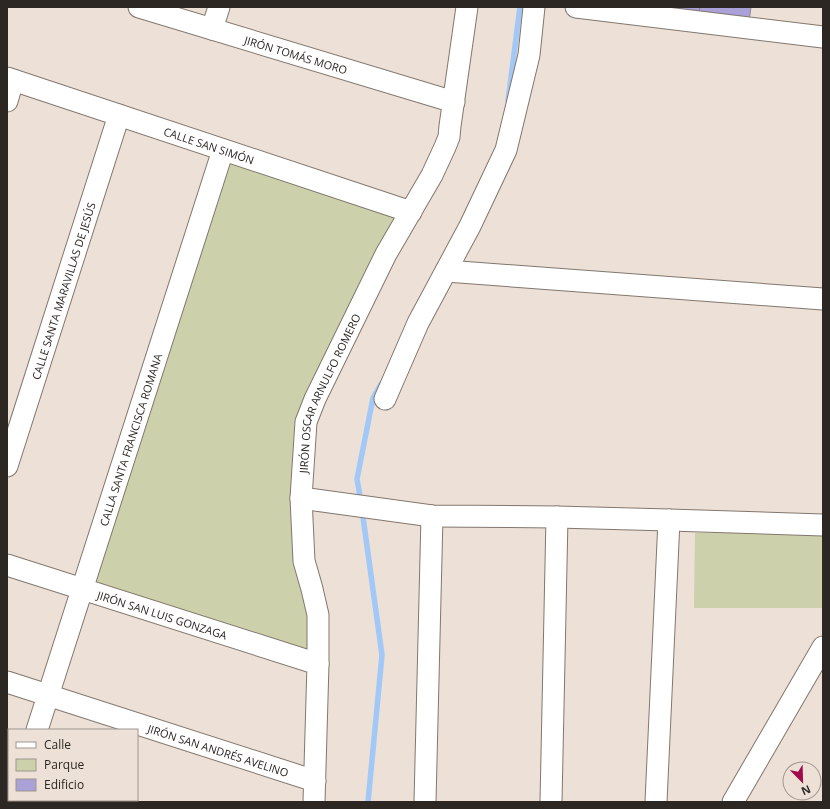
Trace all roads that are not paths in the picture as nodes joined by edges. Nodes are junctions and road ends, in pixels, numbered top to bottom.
1 (139, 7) edge
2 (219, 7) edge
3 (467, 7) edge
4 (534, 7) edge
5 (576, 7) edge
6 (212, 29) junction
7 (823, 37) edge
8 (10, 79) edge
9 (7, 101) edge
10 (454, 102) junction
11 (119, 115) junction
12 (224, 150) junction
13 (411, 212) junction
14 (446, 271) junction
15 (823, 299) edge
16 (385, 399) dead end
17 (7, 466) edge
18 (301, 498) junction
19 (432, 516) junction
20 (557, 517) junction
21 (669, 520) junction
22 (823, 525) edge
23 (7, 565) edge
24 (82, 589) junction
25 (823, 647) edge
26 (318, 664) junction
27 (7, 682) edge
28 (48, 695) junction
29 (37, 729) edge
30 (315, 781) junction
31 (15, 801) edge
32 (21, 802) edge
33 (314, 802) edge
34 (425, 802) edge
35 (551, 802) edge
36 (656, 802) edge
37 (733, 802) edge

1 - 6 street, JIRÓN TOMÁS MORO
2 - 6 street
3 - 10 street, JIRÓN OSCAR ARNULFO ROMERO
4 - 14 street
5 - 7 street
6 - 10 street, JIRÓN TOMÁS MORO
8 - 9 street
8 - 11 street, CALLE SAN SIMÓN
10 - 13 street, JIRÓN OSCAR ARNULFO ROMERO
11 - 12 street, CALLE SAN SIMÓN
11 - 17 street, CALLE SANTA MARAVILLAS DE JESÚS
12 - 13 street, CALLE SAN SIMÓN
12 - 24 street, CALLA SANTA FRANCISCA ROMANA
13 - 18 street, JIRÓN OSCAR ARNULFO ROMERO
14 - 15 street
14 - 16 street
18 - 19 street
18 - 26 street, JIRÓN OSCAR ARNULFO ROMERO
19 - 20 street
19 - 34 street
20 - 21 street
20 - 35 street
21 - 22 street
21 - 36 street
23 - 24 street, JIRÓN SAN LUIS GONZAGA
24 - 26 street, JIRÓN SAN LUIS GONZAGA
24 - 28 street, CALLA SANTA FRANCISCA ROMANA
25 - 37 street
26 - 30 street, JIRÓN OSCAR ARNULFO ROMERO
27 - 28 street, JIRÓN SAN ANDRÉS AVELINO
28 - 29 street, CALLA SANTA FRANCISCA ROMANA
28 - 30 street, JIRÓN SAN ANDRÉS AVELINO
30 - 33 street, JIRÓN OSCAR ARNULFO ROMERO
31 - 32 street

